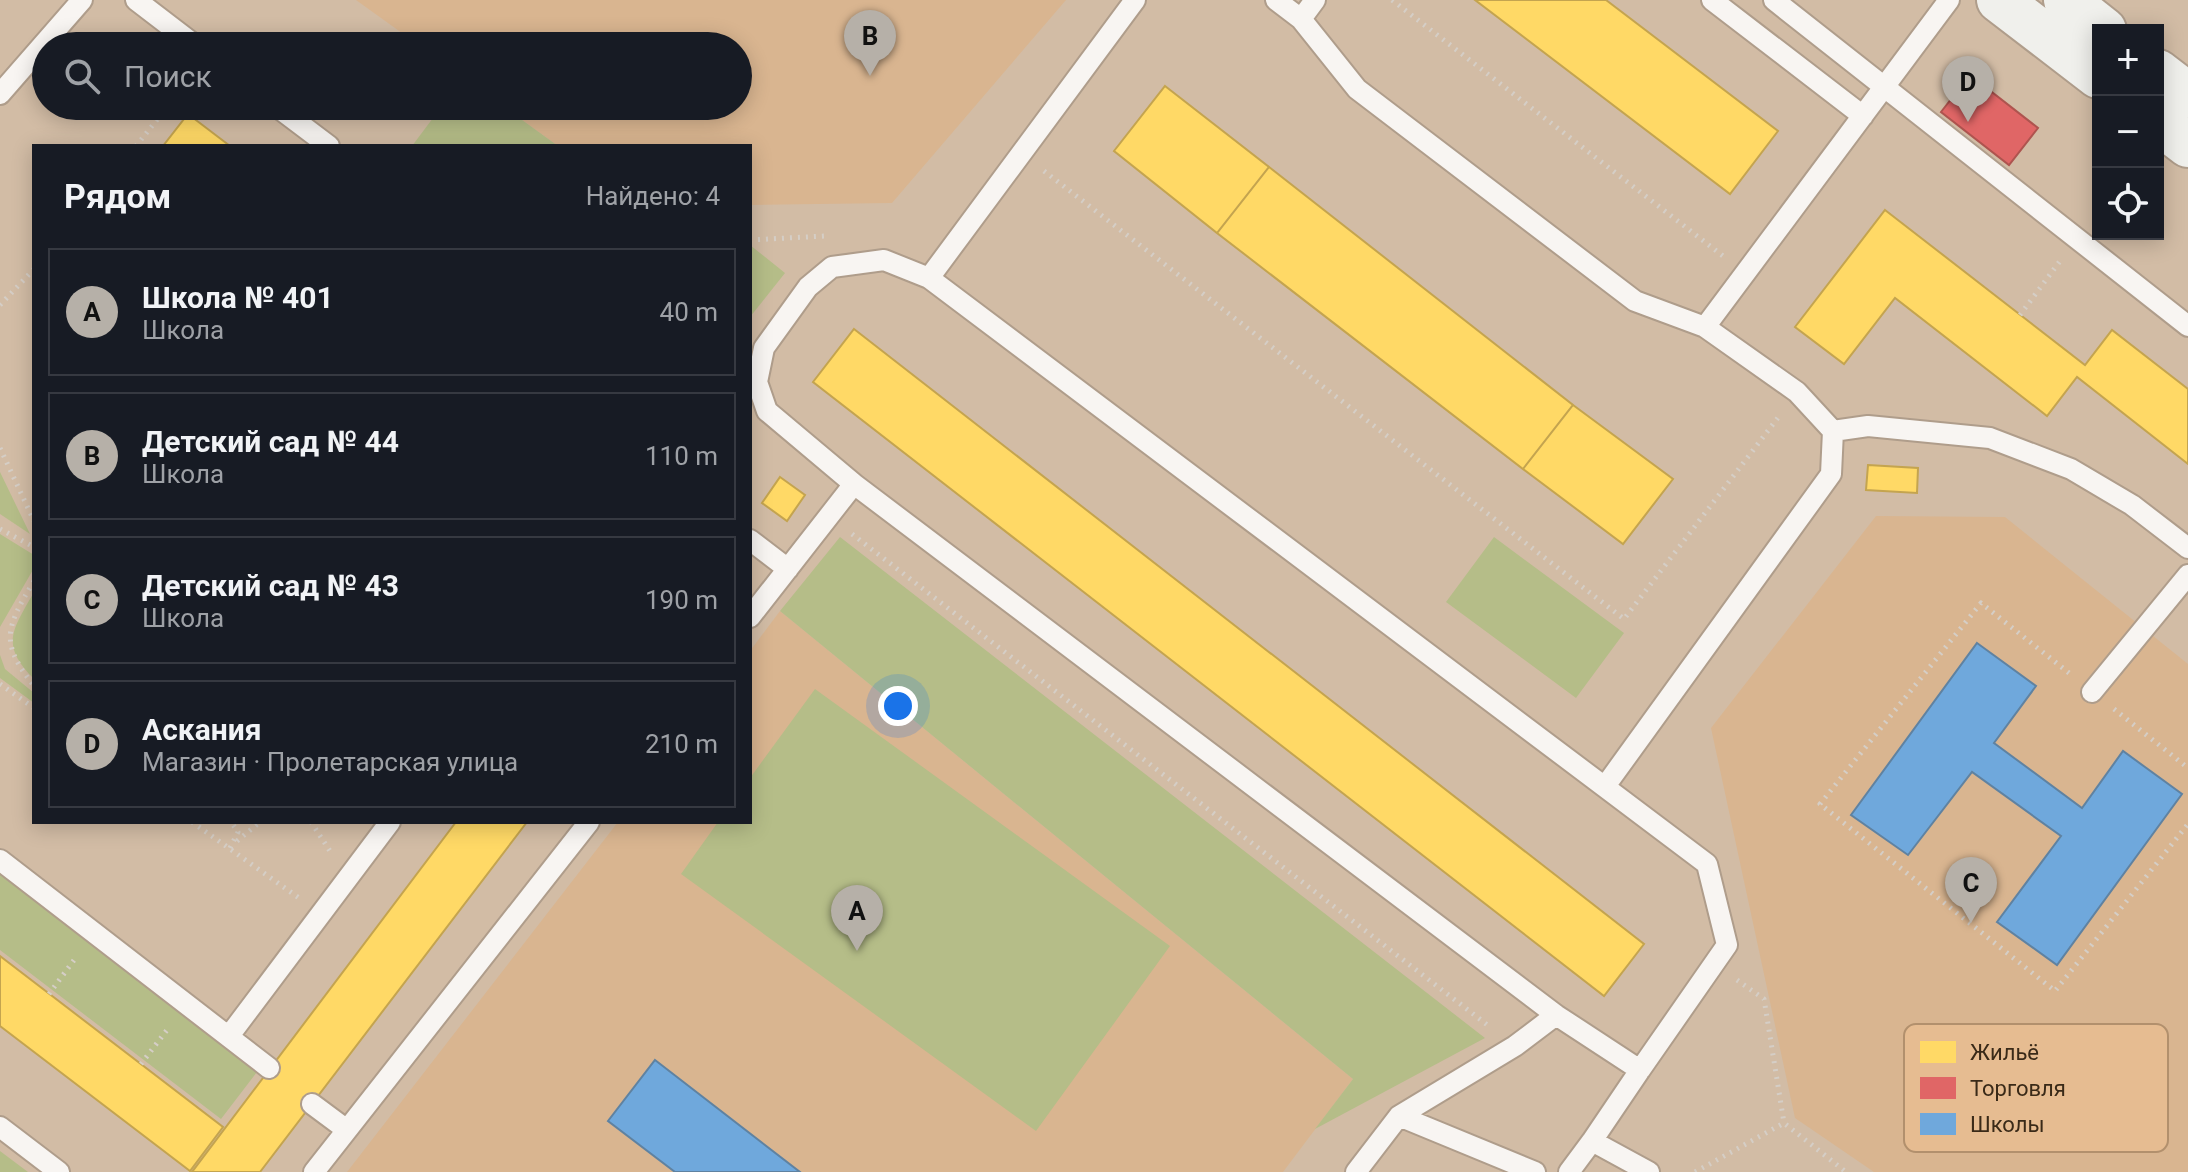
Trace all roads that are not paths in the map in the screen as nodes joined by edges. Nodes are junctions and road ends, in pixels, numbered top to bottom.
1 (82, 0) edge
2 (136, 0) edge
3 (1135, 0) edge
4 (1276, 0) edge
5 (1315, 0) edge
6 (1712, 0) edge
7 (1774, 0) edge
8 (1949, 0) edge
9 (1999, 0) edge
10 (2066, 0) edge
11 (1301, 19) junction
12 (2096, 24) edge
13 (54, 32) edge
14 (178, 32) edge
15 (32, 57) edge
16 (2092, 71) edge
17 (2164, 77) edge
18 (1884, 87) junction
19 (0, 94) edge
20 (2188, 95) edge
21 (1863, 116) junction
22 (295, 120) edge
23 (2164, 127) edge
24 (326, 144) edge
25 (2188, 145) edge
26 (929, 278) junction
27 (2188, 326) edge
28 (1705, 327) junction
29 (1833, 431) junction
30 (854, 484) junction
31 (752, 542) edge
32 (2188, 548) edge
33 (788, 569) junction
34 (2188, 575) edge
35 (752, 614) edge
36 (2092, 692) road end
37 (1606, 785) junction
38 (388, 824) edge
39 (587, 824) edge
40 (0, 860) edge
41 (1556, 1015) junction
42 (229, 1036) junction
43 (269, 1068) dead end
44 (1640, 1070) junction
45 (312, 1104) dead end
46 (1399, 1116) junction
47 (0, 1127) edge
48 (347, 1130) junction
49 (1592, 1141) junction
50 (59, 1172) edge
51 (314, 1172) edge
52 (1356, 1172) edge
53 (1535, 1172) edge
54 (1569, 1172) edge
55 (1649, 1172) edge

1 - 13 lane
2 - 14 lane
3 - 26 lane
4 - 11 lane
5 - 11 lane
6 - 21 lane
7 - 18 lane
8 - 18 lane
9 - 16 main road
10 - 12 main road
11 - 28 lane
15 - 19 lane
17 - 20 main road
18 - 21 lane
18 - 27 lane
21 - 28 lane
22 - 24 lane
23 - 25 main road
26 - 30 lane
26 - 37 lane
28 - 29 lane
29 - 32 lane
29 - 37 lane
30 - 33 lane
30 - 41 lane
31 - 33 lane
33 - 35 lane
34 - 36 lane
37 - 44 lane
38 - 42 lane
39 - 48 lane
40 - 42 lane
41 - 44 lane
41 - 46 lane
42 - 43 lane
44 - 49 lane
45 - 48 lane
46 - 52 lane
46 - 53 lane
47 - 50 lane
48 - 51 lane
49 - 54 lane
49 - 55 lane

